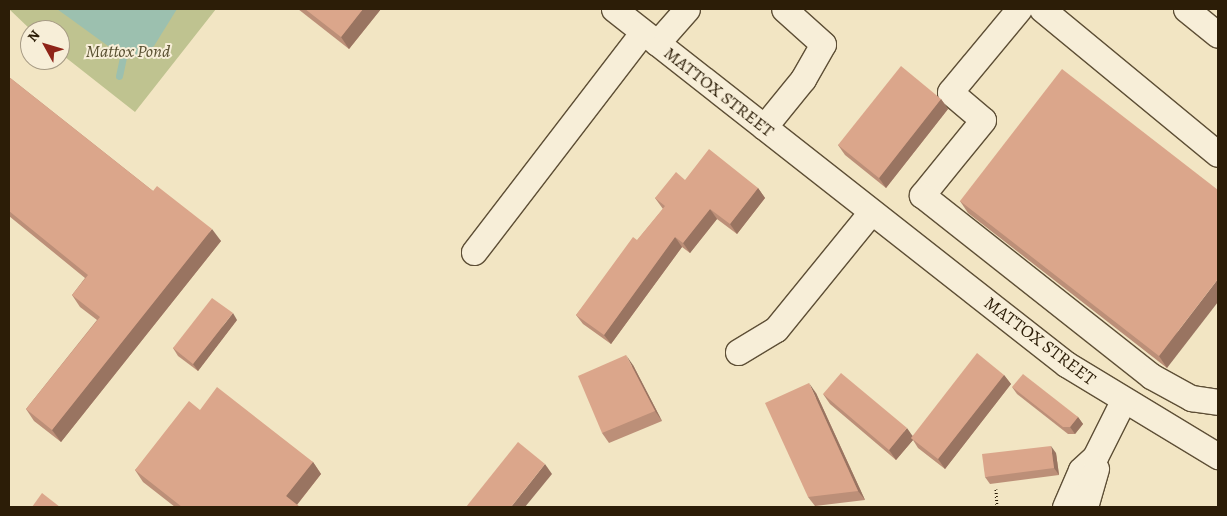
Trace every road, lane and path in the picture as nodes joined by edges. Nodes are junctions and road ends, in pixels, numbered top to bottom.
1 (614, 9) edge
2 (687, 9) edge
3 (784, 9) edge
4 (1019, 9) edge
5 (1042, 9) edge
6 (1186, 9) edge
7 (1218, 35) edge
8 (650, 37) junction
9 (764, 127) junction
10 (1218, 154) edge
11 (871, 212) junction
12 (474, 252) dead end
13 (738, 352) dead end
14 (1123, 401) junction
15 (1218, 402) edge
16 (1218, 456) edge
17 (1095, 457) junction
18 (996, 489) dead end
19 (998, 507) edge
20 (1065, 507) edge
21 (1085, 507) edge

1 - 8 street, MATTOX STREET
2 - 8 street
3 - 9 street
4 - 15 street
5 - 10 street
6 - 7 street
8 - 9 street, MATTOX STREET
8 - 12 street
9 - 11 street, MATTOX STREET
11 - 13 street
11 - 14 street, MATTOX STREET
14 - 16 street, MATTOX STREET
14 - 17 street
17 - 20 street
17 - 21 street
18 - 19 path

